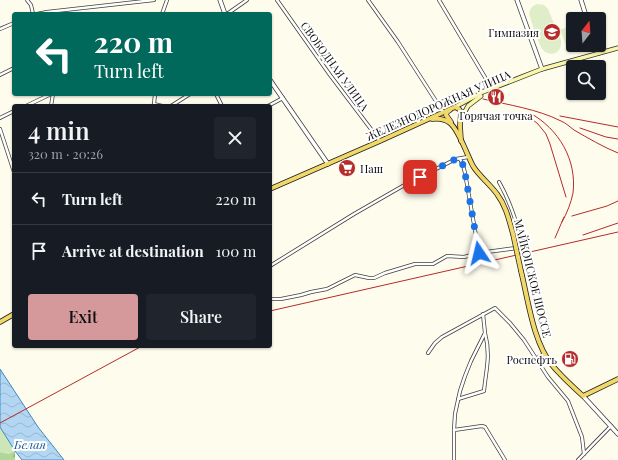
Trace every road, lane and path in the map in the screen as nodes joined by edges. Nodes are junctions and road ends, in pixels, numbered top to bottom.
1 (27, 0) edge
2 (154, 0) edge
3 (167, 0) edge
4 (220, 0) edge
5 (247, 0) edge
6 (278, 0) edge
7 (368, 0) edge
8 (439, 0) edge
9 (517, 0) edge
10 (582, 0) edge
11 (33, 12) edge
12 (47, 12) edge
13 (163, 12) edge
14 (225, 12) edge
15 (229, 12) edge
16 (586, 12) edge
17 (12, 24) edge
18 (0, 27) edge
19 (618, 48) edge
20 (600, 53) joint
21 (12, 69) edge
22 (542, 69) junction
23 (0, 75) edge
24 (272, 83) edge
25 (492, 89) junction
26 (48, 96) edge
27 (187, 96) edge
28 (283, 98) junction
29 (30, 104) edge
30 (174, 104) edge
31 (272, 104) edge
32 (453, 108) junction
33 (12, 112) edge
34 (443, 112) junction
35 (0, 118) edge
36 (426, 120) junction
37 (460, 122) junction
38 (0, 130) edge
39 (456, 131) junction
40 (380, 141) junction
41 (461, 141) junction
42 (468, 157) junction
43 (460, 159) junction
44 (328, 164) junction
45 (12, 166) edge
46 (499, 182) dead end
47 (272, 187) edge
48 (479, 253) junction
49 (272, 265) edge
50 (272, 299) edge
51 (483, 314) junction
52 (12, 315) edge
53 (0, 322) edge
54 (485, 333) junction
55 (428, 353) dead end
56 (544, 354) junction
57 (537, 358) junction
58 (618, 380) edge
59 (583, 396) junction
60 (458, 399) junction
61 (611, 426) junction
62 (454, 430) junction
63 (618, 434) edge
64 (584, 454) junction
65 (454, 460) edge
66 (505, 460) edge
67 (578, 460) edge

1 - 11 street
2 - 12 street
3 - 13 street
4 - 14 street
5 - 15 street
6 - 40 street, СВОБОДНАЯ УЛИЦА
7 - 34 street
8 - 25 street
9 - 22 street
10 - 16 street
17 - 18 street
19 - 20 main road, ЖЕЛЕЗНОДОРОЖНАЯ УЛИЦА
20 - 22 main road, ЖЕЛЕЗНОДОРОЖНАЯ УЛИЦА
21 - 23 street
22 - 25 main road, ЖЕЛЕЗНОДОРОЖНАЯ УЛИЦА
24 - 28 street
25 - 32 main road, ЖЕЛЕЗНОДОРОЖНАЯ УЛИЦА
25 - 37 main road
26 - 29 street
27 - 30 street
28 - 31 street
28 - 44 street
32 - 34 main road, ЖЕЛЕЗНОДОРОЖНАЯ УЛИЦА
32 - 37 main road
32 - 39 main road, МАЙКОПСКОЕ ШОССЕ
33 - 35 street
34 - 36 main road, ЖЕЛЕЗНОДОРОЖНАЯ УЛИЦА
36 - 39 main road
36 - 40 main road, ЖЕЛЕЗНОДОРОЖНАЯ УЛИЦА
37 - 41 main road
38 - 45 street
39 - 41 main road, МАЙКОПСКОЕ ШОССЕ
40 - 44 main road, ЖЕЛЕЗНОДОРОЖНАЯ УЛИЦА
41 - 42 main road, МАЙКОПСКОЕ ШОССЕ
42 - 43 street
42 - 56 main road, МАЙКОПСКОЕ ШОССЕ, bridge
43 - 48 street
43 - 49 street
44 - 47 main road, ЖЕЛЕЗНОДОРОЖНАЯ УЛИЦА
46 - 48 street
48 - 50 street
51 - 54 street
51 - 55 street
51 - 57 street
52 - 53 main road
54 - 60 street
54 - 60 street
56 - 57 street
56 - 59 main road, МАЙКОПСКОЕ ШОССЕ
57 - 64 street
58 - 59 main road
59 - 61 street, МАЙКОПСКОЕ ШОССЕ
60 - 62 street
61 - 63 street, МАЙКОПСКОЕ ШОССЕ
61 - 64 street
62 - 65 street
62 - 66 street
64 - 67 street

